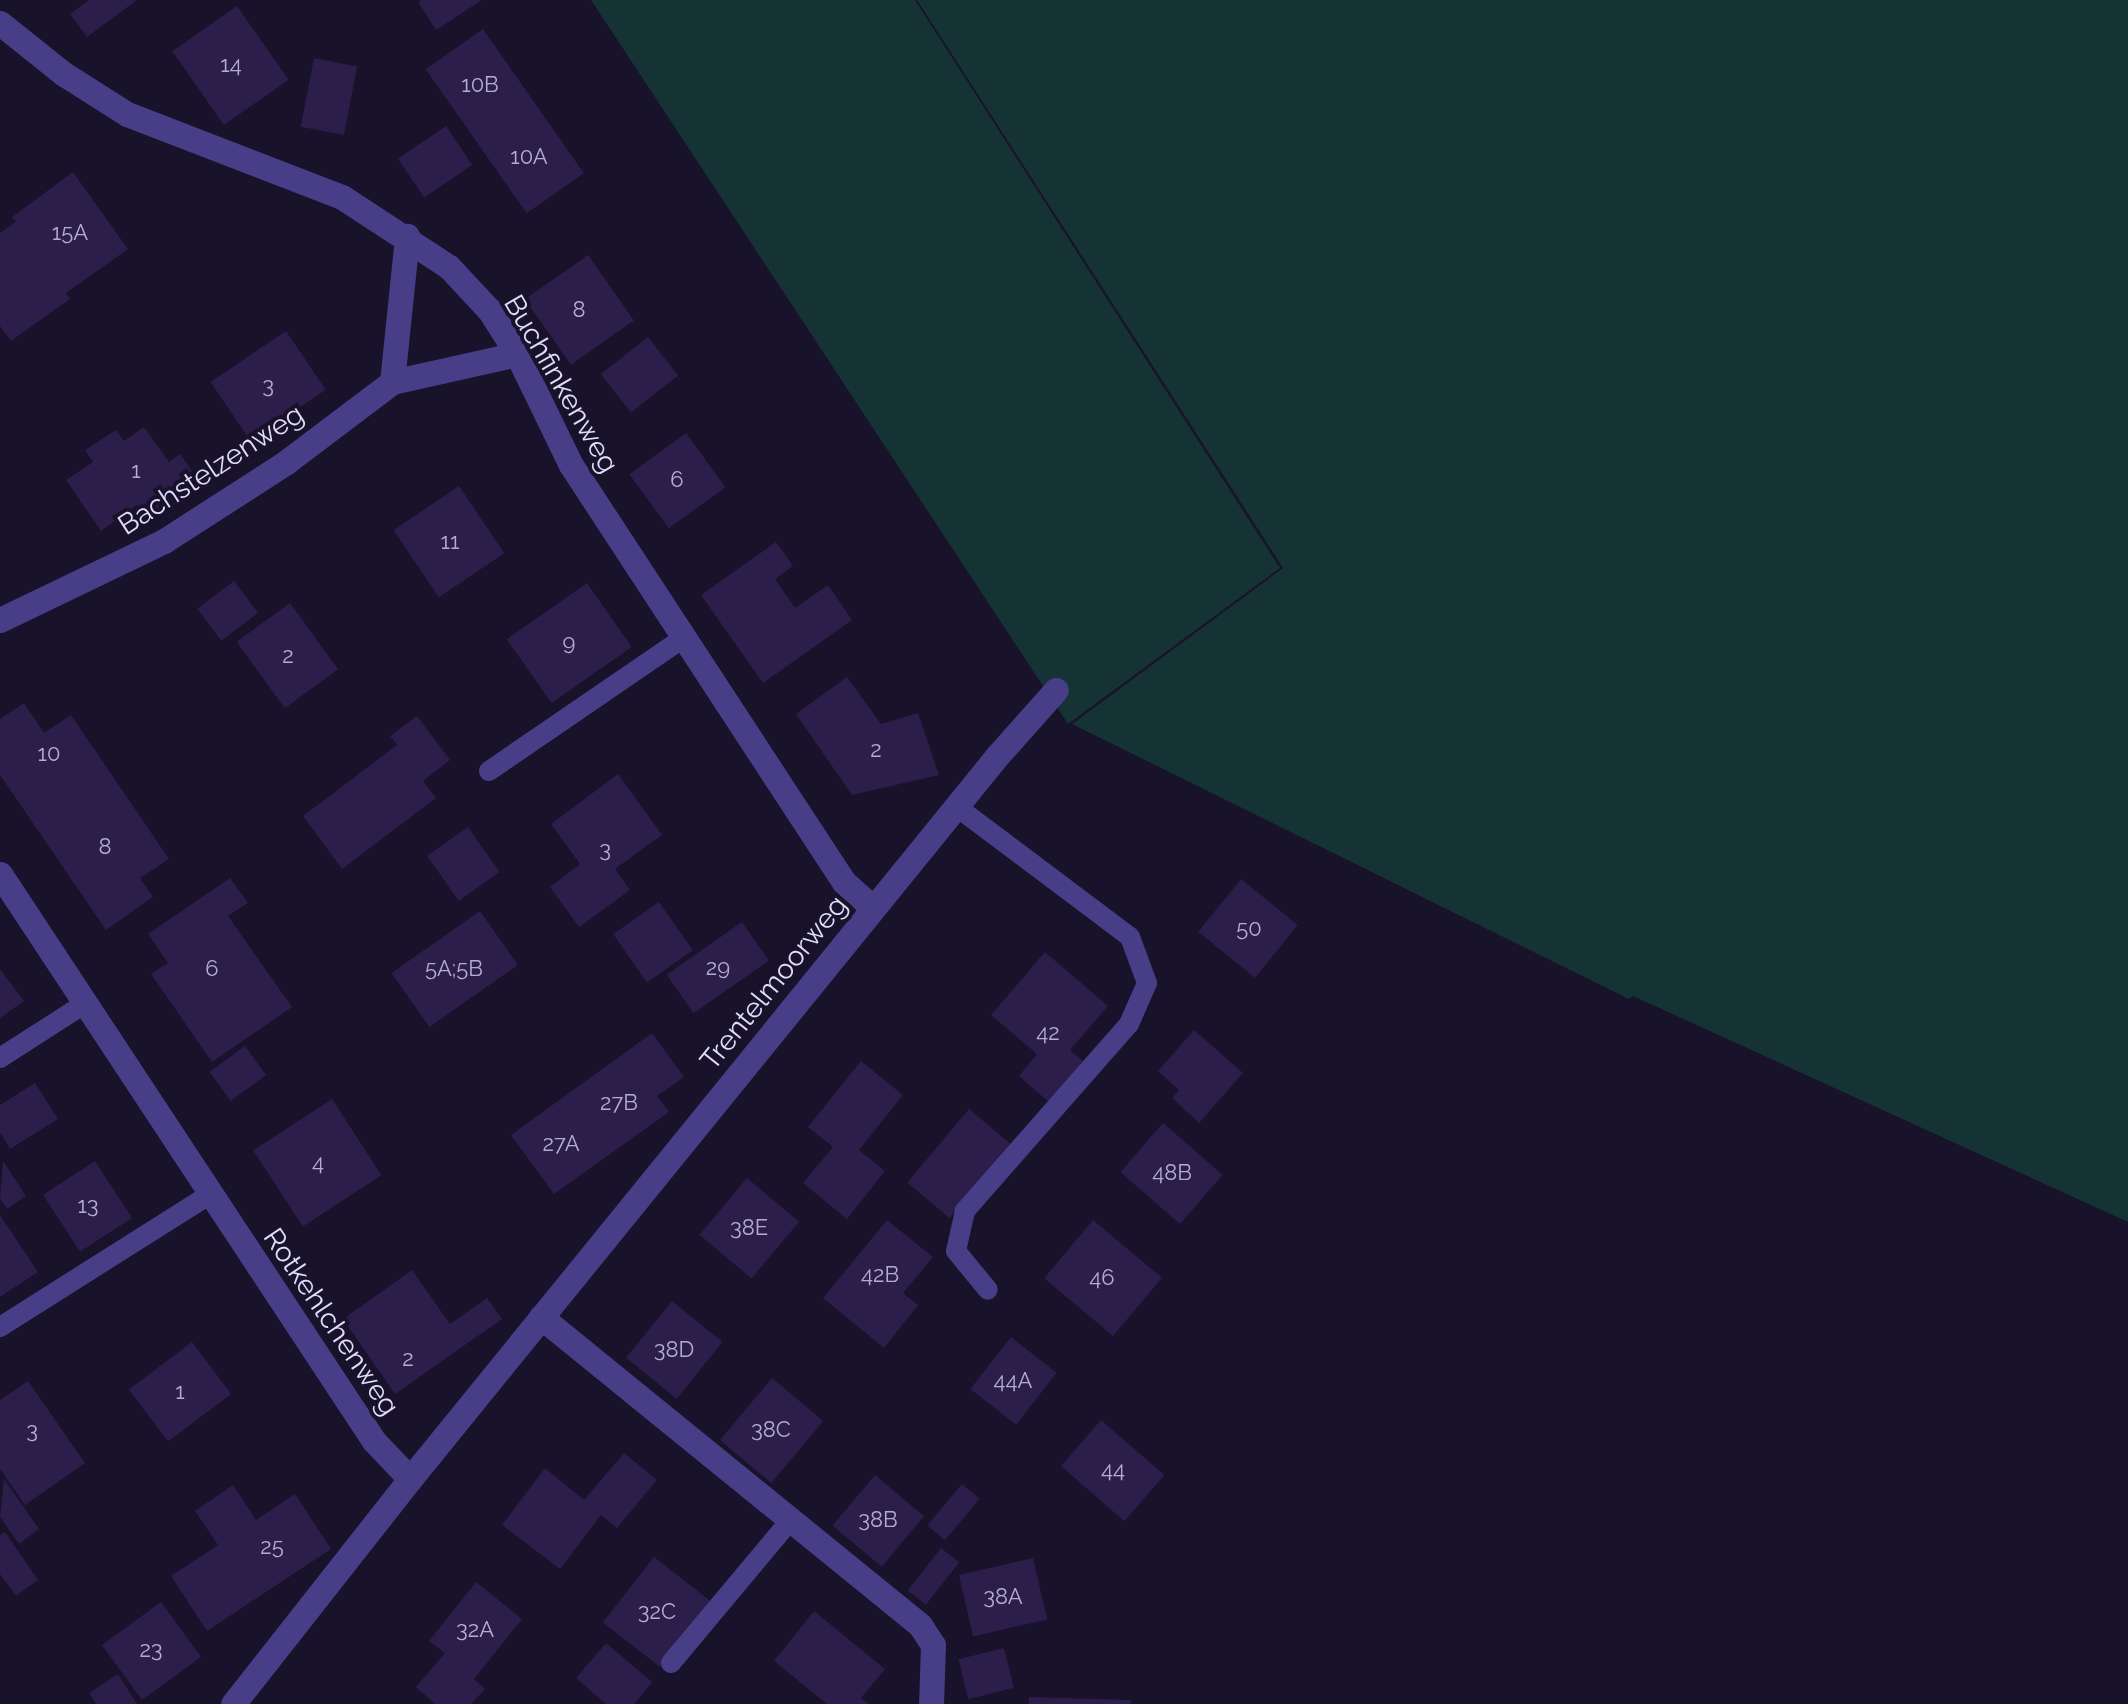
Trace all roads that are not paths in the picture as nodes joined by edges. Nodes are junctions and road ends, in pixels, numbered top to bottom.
1 (0, 23) edge
2 (407, 236) junction
3 (517, 354) junction
4 (392, 382) junction
5 (0, 620) edge
6 (684, 638) junction
7 (1056, 690) dead end
8 (488, 771) dead end
9 (957, 807) junction
10 (0, 874) edge
11 (873, 908) junction
12 (84, 1004) junction
13 (0, 1058) edge
14 (210, 1194) junction
15 (988, 1290) dead end
16 (541, 1317) junction
17 (0, 1327) edge
18 (410, 1479) junction
19 (789, 1522) junction
20 (670, 1662) dead end
21 (233, 1704) edge
22 (931, 1704) edge

1 - 2 street, Buchfinkenweg
2 - 3 street, Buchfinkenweg
2 - 4 street
3 - 4 street, Bachstelzenweg
3 - 6 street, Buchfinkenweg
4 - 5 street, Bachstelzenweg
6 - 8 lane
6 - 11 street, Buchfinkenweg
7 - 9 street, Trentelmoorweg
9 - 11 street, Trentelmoorweg
9 - 15 lane
10 - 12 street, Rotkehlchenweg
11 - 16 street, Trentelmoorweg
12 - 13 lane
12 - 14 street, Rotkehlchenweg
14 - 17 lane
14 - 18 street, Rotkehlchenweg
16 - 18 street, Trentelmoorweg
16 - 19 street
18 - 21 street, Trentelmoorweg
19 - 20 lane
19 - 22 street

